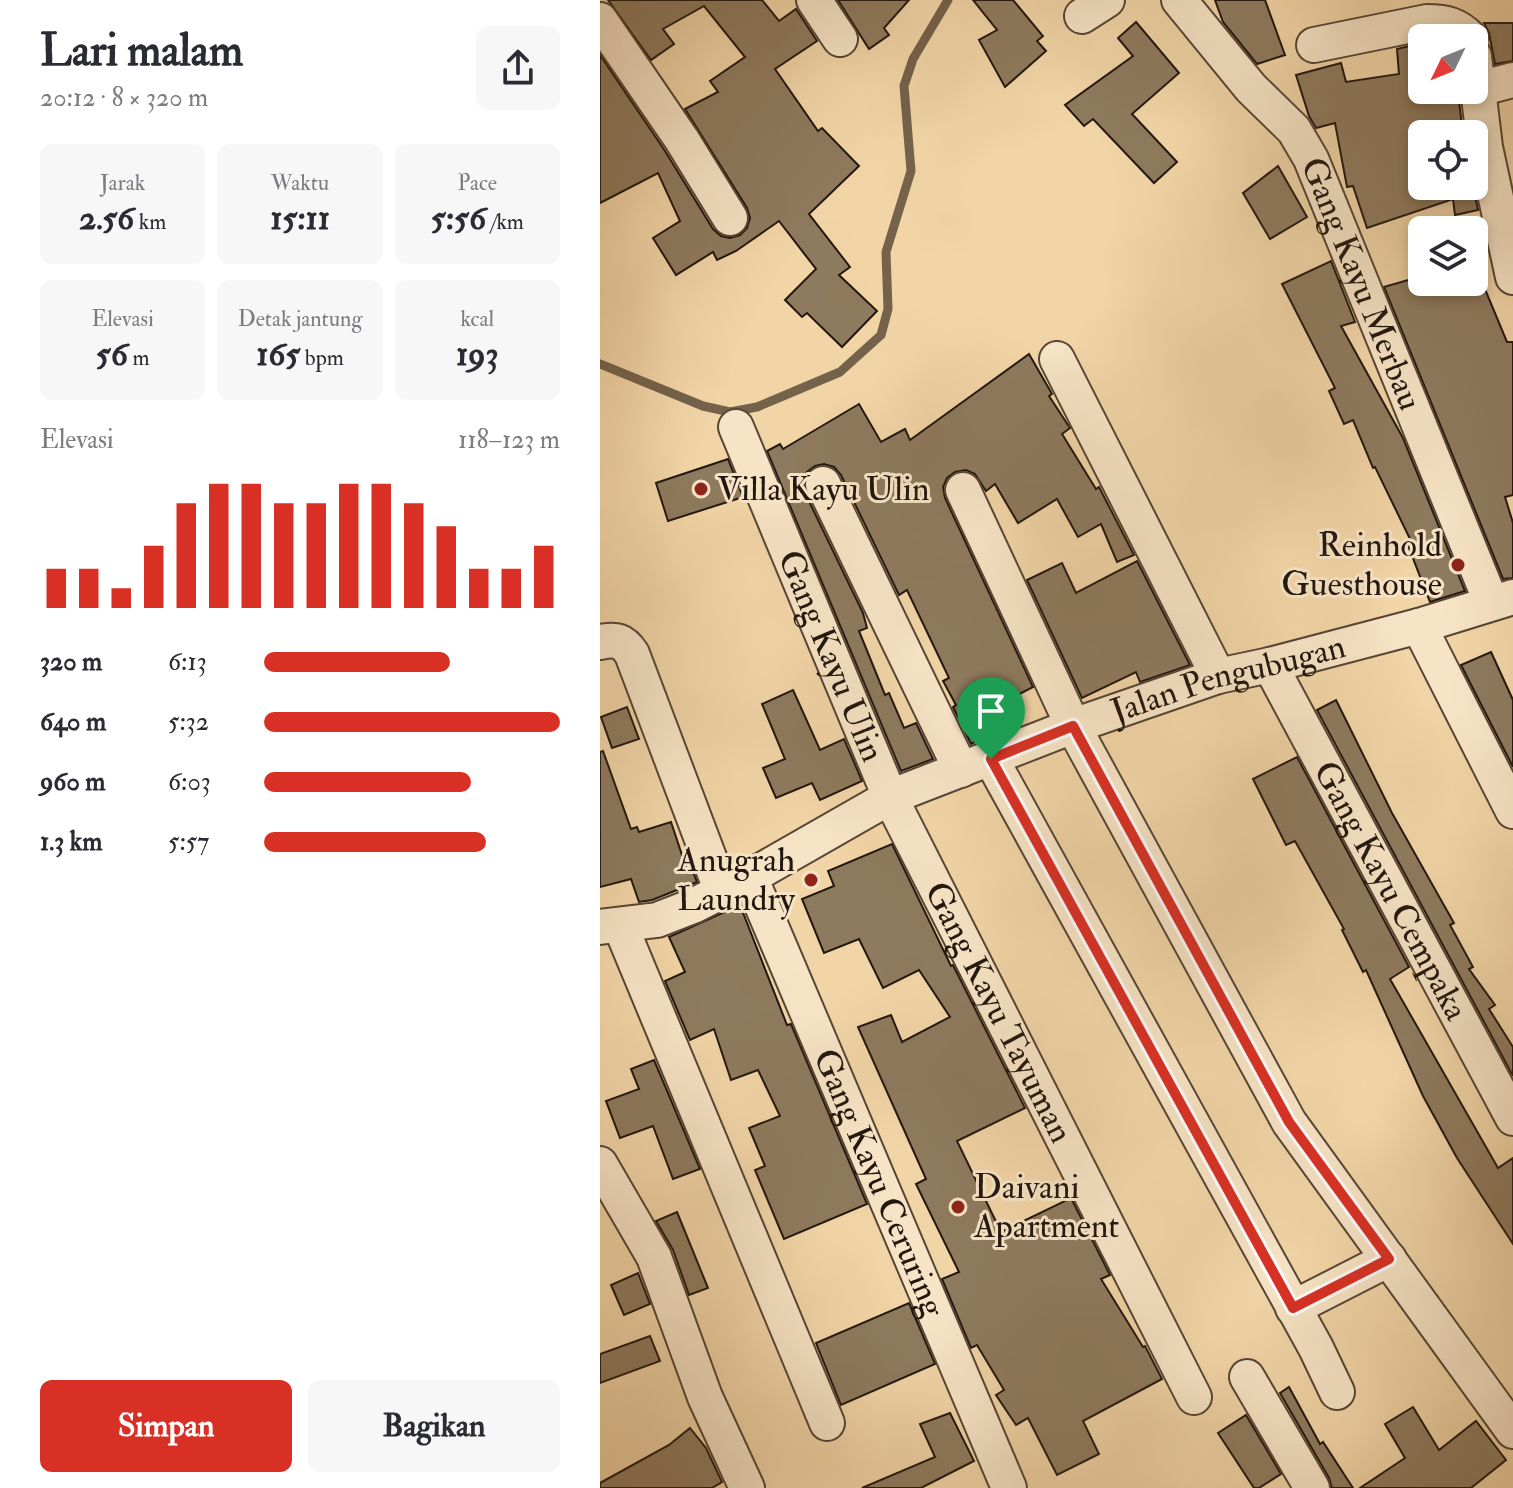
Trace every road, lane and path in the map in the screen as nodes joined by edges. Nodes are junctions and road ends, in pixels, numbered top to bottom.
1 (814, 0) edge
2 (1179, 0) edge
3 (1425, 24) edge
4 (1449, 24) edge
5 (1408, 27) edge
6 (603, 29) edge
7 (840, 39) dead end
8 (1314, 45) dead end
9 (1488, 75) edge
10 (1513, 80) edge
11 (1480, 104) edge
12 (730, 218) dead end
13 (1513, 277) edge
14 (1057, 359) dead end
15 (736, 427) dead end
16 (823, 484) dead end
17 (963, 490) dead end
18 (1502, 599) edge
19 (1419, 626) junction
20 (600, 642) edge
21 (1270, 665) junction
22 (1218, 676) junction
23 (1073, 726) junction
24 (976, 764) junction
25 (890, 797) junction
26 (1513, 811) edge
27 (736, 885) junction
28 (610, 926) edge
29 (1513, 1118) edge
30 (600, 1164) edge
31 (1389, 1259) junction
32 (1293, 1308) junction
33 (1247, 1377) dead end
34 (1337, 1392) dead end
35 (1194, 1397) dead end
36 (827, 1423) dead end
37 (1513, 1431) edge
38 (747, 1488) edge
39 (1009, 1488) edge
40 (1312, 1488) edge

1 - 7 street
2 - 18 street, Gang Kayu Merbau
3 - 4 street
5 - 8 street
6 - 12 street
9 - 10 street
11 - 13 street
14 - 22 street
15 - 25 street, Gang Kayu Ulin
16 - 24 street
17 - 23 street
18 - 19 street, Jalan Pengubugan
19 - 21 street, Jalan Pengubugan
19 - 26 street
20 - 27 street, Gang Kayu Ceruring
21 - 22 street, Jalan Pengubugan
21 - 29 street, Gang Kayu Cempaka
22 - 23 street, Jalan Pengubugan
23 - 24 street, Jalan Pengubugan
23 - 31 street
24 - 25 street, Jalan Pengubugan
24 - 32 street
25 - 27 street, Jalan Pengubugan
25 - 35 street, Gang Kayu Tayuman
27 - 28 street, Jalan Pengubugan
27 - 39 street, Gang Kayu Ceruring
28 - 36 street
30 - 38 street
31 - 32 street
31 - 37 street
32 - 34 street
33 - 40 street

